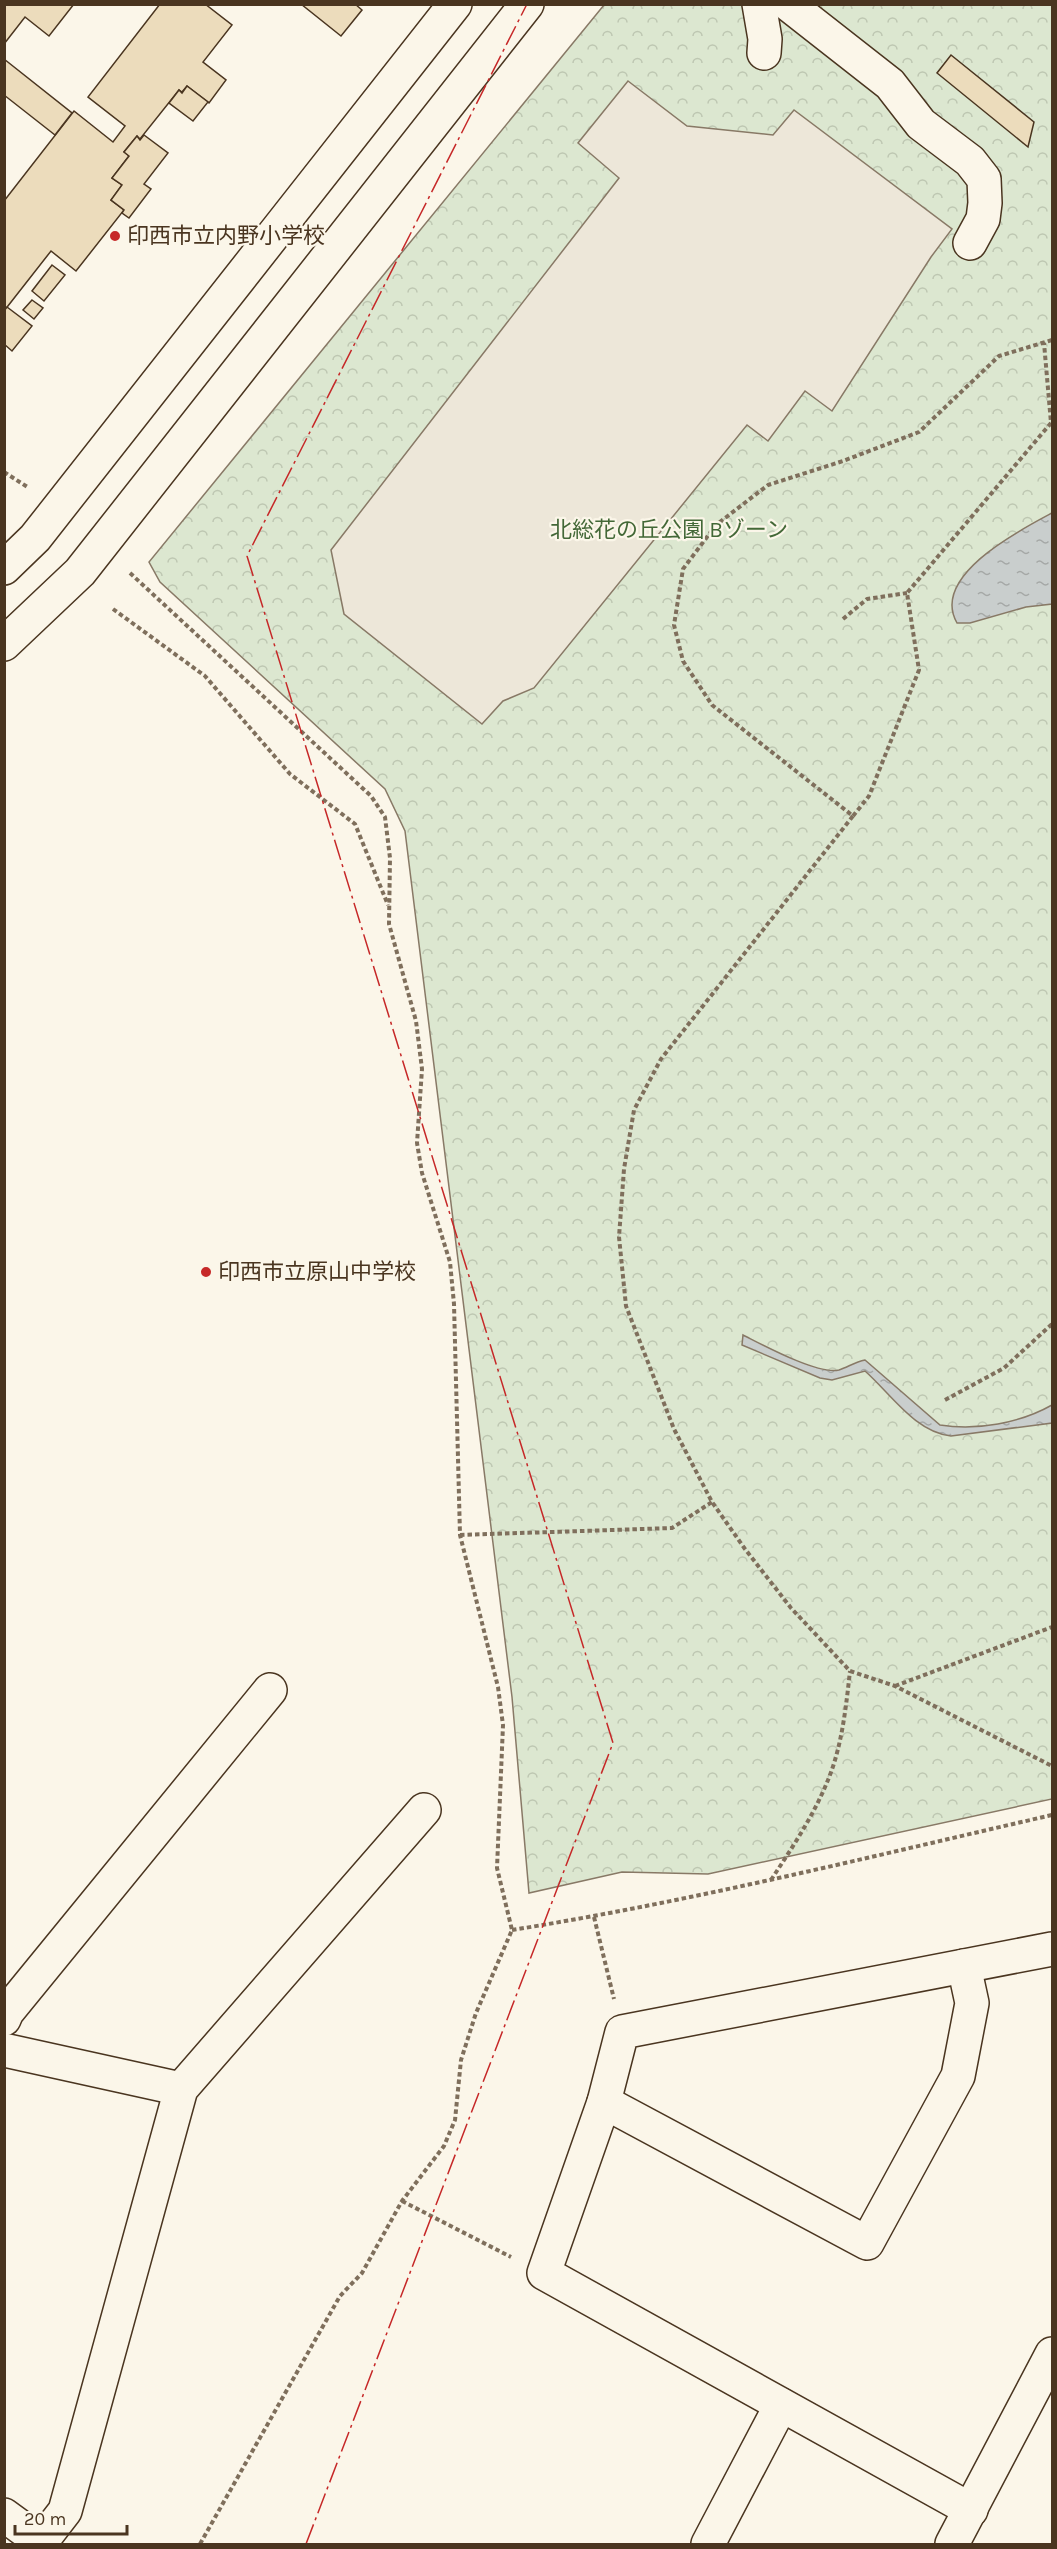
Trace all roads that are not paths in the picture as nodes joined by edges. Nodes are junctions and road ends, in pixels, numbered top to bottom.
1 (455, 4) edge
2 (527, 4) edge
3 (759, 4) edge
4 (788, 4) edge
5 (764, 53) dead end
6 (970, 243) dead end
7 (4, 568) edge
8 (4, 645) edge
9 (270, 1690) dead end
10 (424, 1810) dead end
11 (1053, 1949) edge
12 (964, 1966) junction
13 (4, 2019) edge
14 (4, 2049) edge
15 (181, 2089) junction
16 (604, 2102) junction
17 (1053, 2354) edge
18 (781, 2405) junction
19 (970, 2510) junction
20 (4, 2515) edge
21 (40, 2543) edge
22 (708, 2544) edge
23 (952, 2544) edge

1 - 7 street
2 - 8 street
3 - 5 street
4 - 6 street
9 - 13 street
10 - 15 street
11 - 12 street
12 - 16 street
12 - 16 street
14 - 15 street
15 - 21 street
16 - 18 street
17 - 19 street
18 - 19 street
18 - 22 street
19 - 23 street
20 - 21 street

